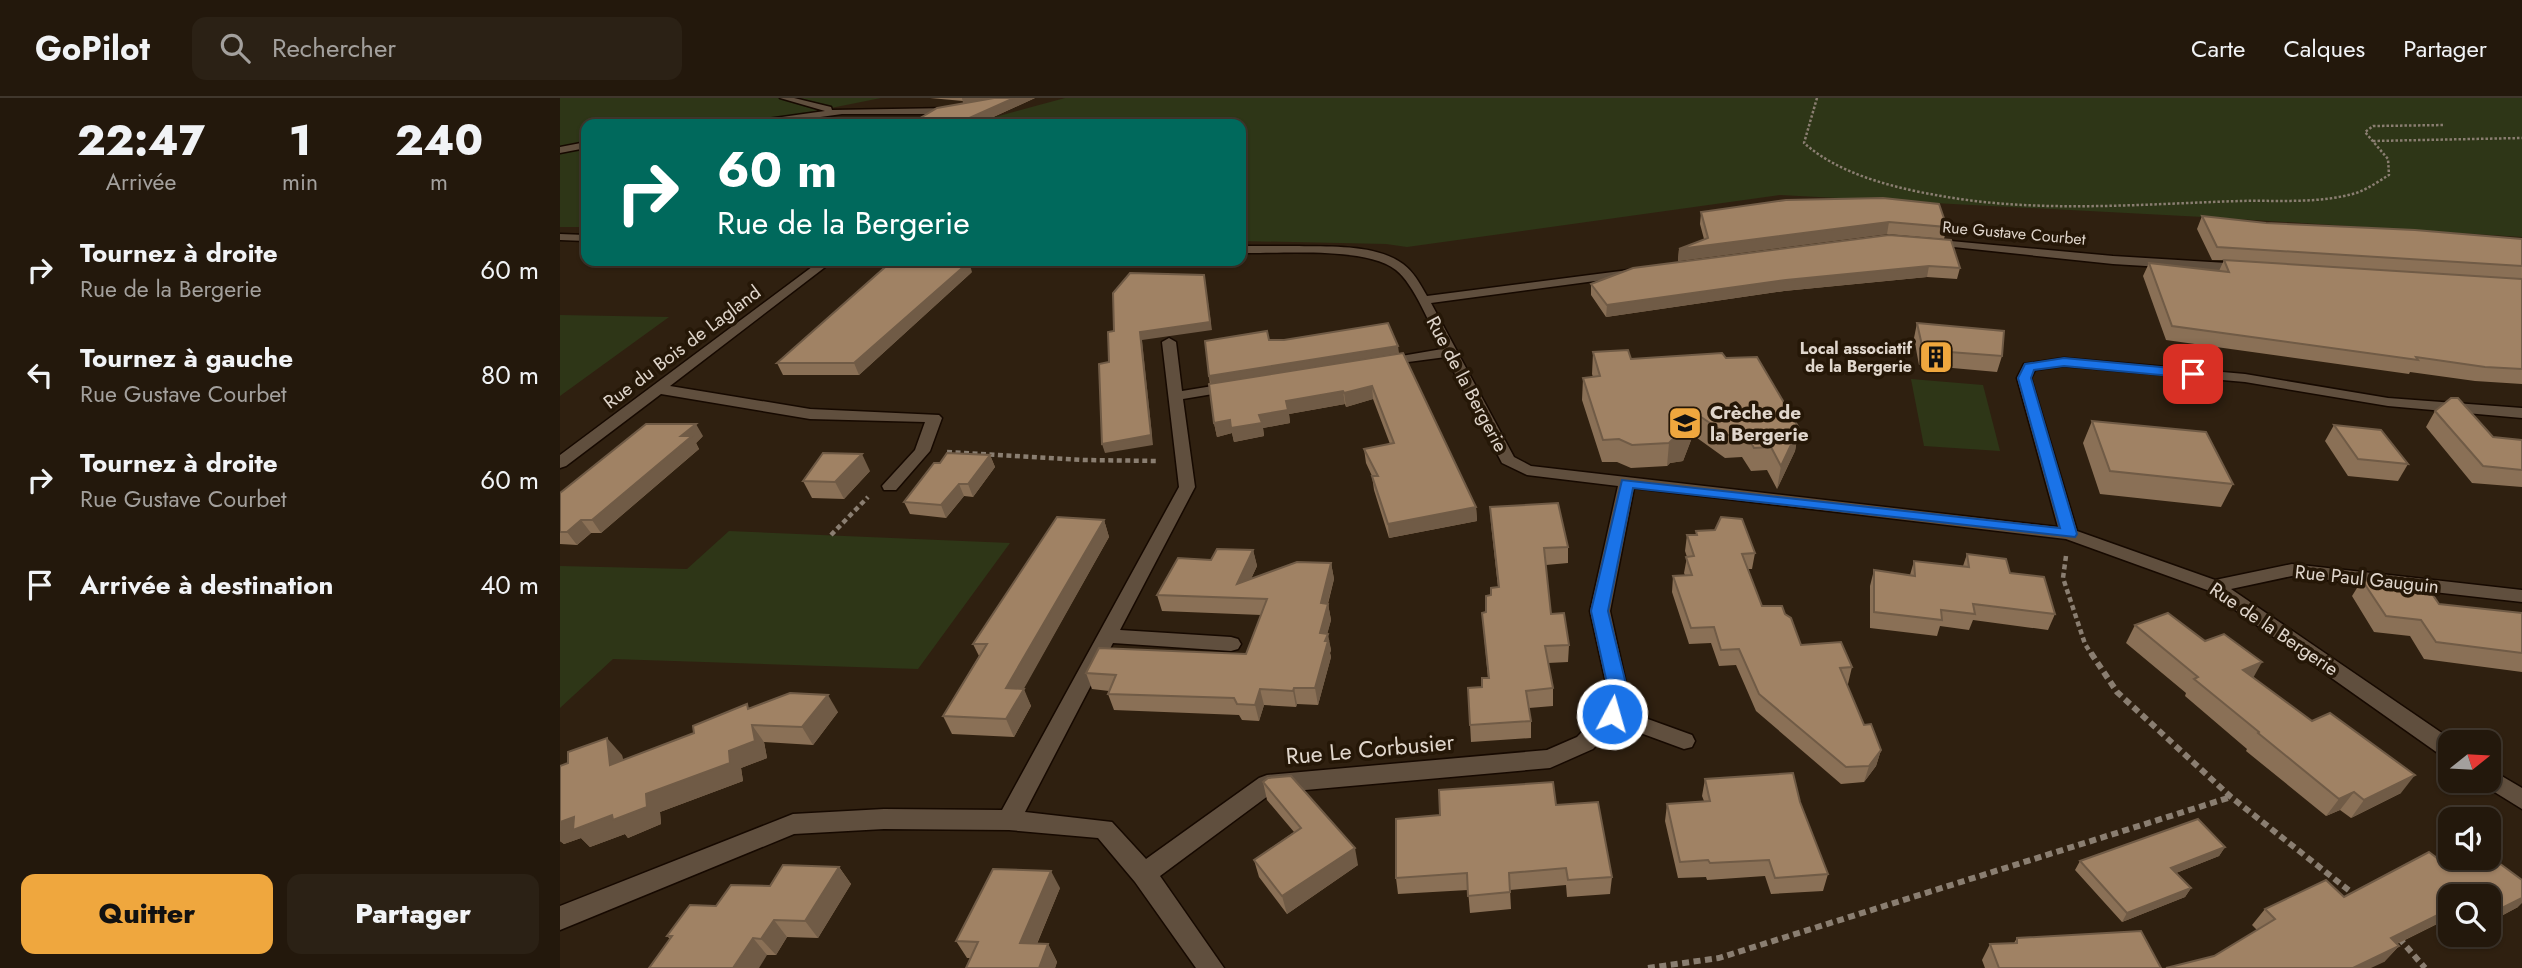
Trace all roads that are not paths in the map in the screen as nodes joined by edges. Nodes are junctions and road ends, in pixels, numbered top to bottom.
1 (784, 98) edge
2 (958, 110) edge
3 (842, 111) junction
4 (929, 113) junction
5 (965, 118) edge
6 (787, 119) edge
7 (581, 146) edge
8 (560, 150) edge
9 (560, 237) edge
10 (581, 238) edge
11 (1913, 241) edge
12 (1246, 250) edge
13 (820, 266) edge
14 (1657, 268) edge
15 (2252, 269) edge
16 (1422, 300) junction
17 (1169, 342) dead end
18 (1449, 352) junction
19 (1367, 365) edge
20 (1243, 385) edge
21 (660, 389) junction
22 (1175, 396) junction
23 (2522, 413) edge
24 (560, 463) edge
25 (1627, 483) junction
26 (890, 486) road end
27 (2069, 534) junction
28 (2214, 586) junction
29 (2522, 596) edge
30 (1109, 636) junction
31 (1231, 644) dead end
32 (1612, 714) junction
33 (1684, 741) dead end
34 (2438, 742) edge
35 (2501, 786) edge
36 (2522, 800) edge
37 (1009, 820) junction
38 (1144, 874) junction
39 (560, 919) edge
40 (1211, 968) edge

1 - 3 street
2 - 4 street
3 - 4 street
3 - 6 street
4 - 5 street
7 - 8 street
9 - 10 street
11 - 15 street, Rue Gustave Courbet
12 - 16 street, Rue de la Bergerie
13 - 21 street, Rue du Bois de Lagland
14 - 16 street
16 - 18 street, Rue de la Bergerie
17 - 22 street
18 - 19 street
18 - 25 street, Rue de la Bergerie
20 - 22 street
21 - 24 street, Rue du Bois de Lagland
21 - 26 street
22 - 30 street
23 - 27 street
25 - 27 street, Rue de la Bergerie
25 - 32 street
27 - 28 street, Rue de la Bergerie
28 - 29 street, Rue Paul Gauguin
28 - 34 street, Rue de la Bergerie
30 - 31 street
30 - 37 street
32 - 33 street
32 - 38 street, Rue Le Corbusier
35 - 36 street
37 - 38 street
37 - 39 street
38 - 40 street

